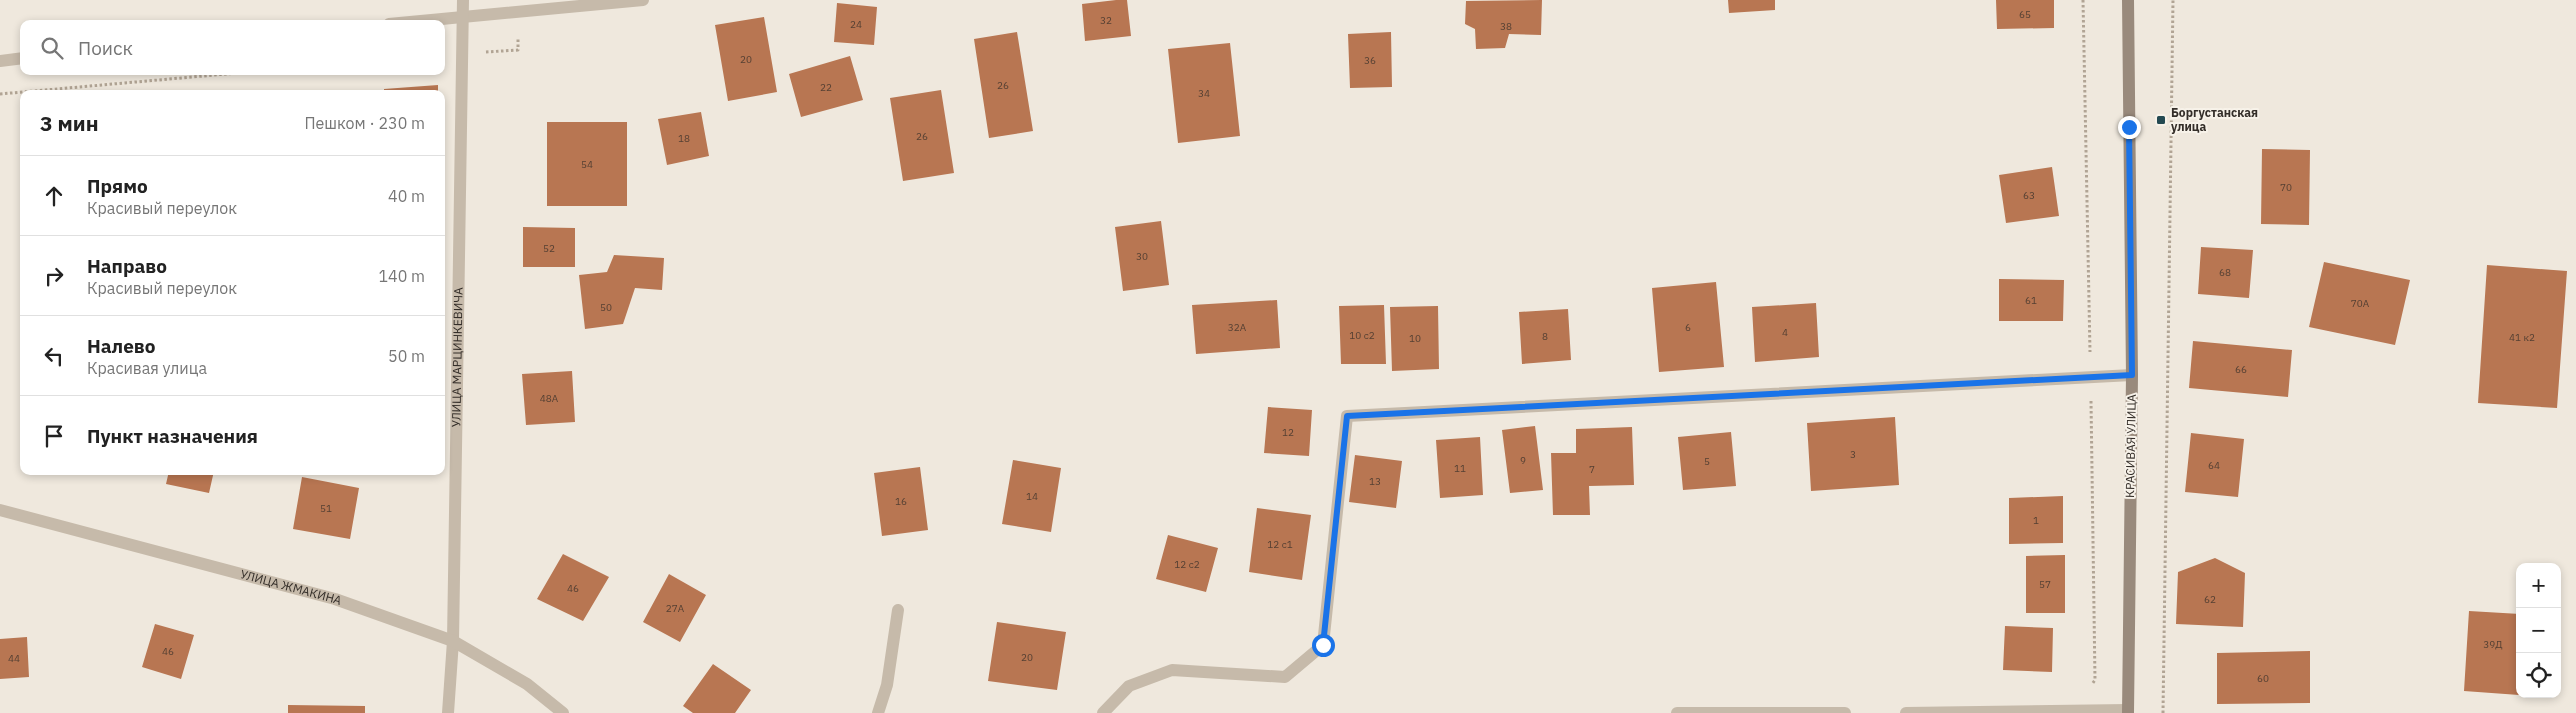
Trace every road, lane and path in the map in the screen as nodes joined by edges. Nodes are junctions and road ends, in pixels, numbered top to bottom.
1 (463, 0) edge
2 (643, 0) edge
3 (2128, 0) edge
4 (2174, 0) edge
5 (463, 17) junction
6 (431, 20) edge
7 (20, 58) edge
8 (0, 60) edge
9 (215, 75) edge
10 (45, 90) edge
11 (20, 92) edge
12 (0, 94) edge
13 (2132, 375) junction
14 (0, 510) edge
15 (898, 610) dead end
16 (453, 641) junction
17 (2128, 712) edge
18 (448, 713) edge
19 (563, 713) edge
20 (878, 713) edge
21 (1103, 713) edge
22 (1677, 713) edge
23 (1846, 713) edge
24 (1906, 713) edge
25 (2163, 713) edge

1 - 5 street, УЛИЦА МАРЦИНКЕВИЧА
2 - 5 street
3 - 13 main road, КРАСИВАЯ УЛИЦА
4 - 25 path
5 - 6 street
5 - 16 street, УЛИЦА МАРЦИНКЕВИЧА
7 - 8 street
9 - 10 path
11 - 12 path
13 - 17 main road, КРАСИВАЯ УЛИЦА
13 - 21 street
14 - 16 street, УЛИЦА ЖМАКИНА
15 - 20 street
16 - 18 street, УЛИЦА МАРЦИНКЕВИЧА
16 - 19 street, УЛИЦА ЖМАКИНА
17 - 24 street
22 - 23 street

